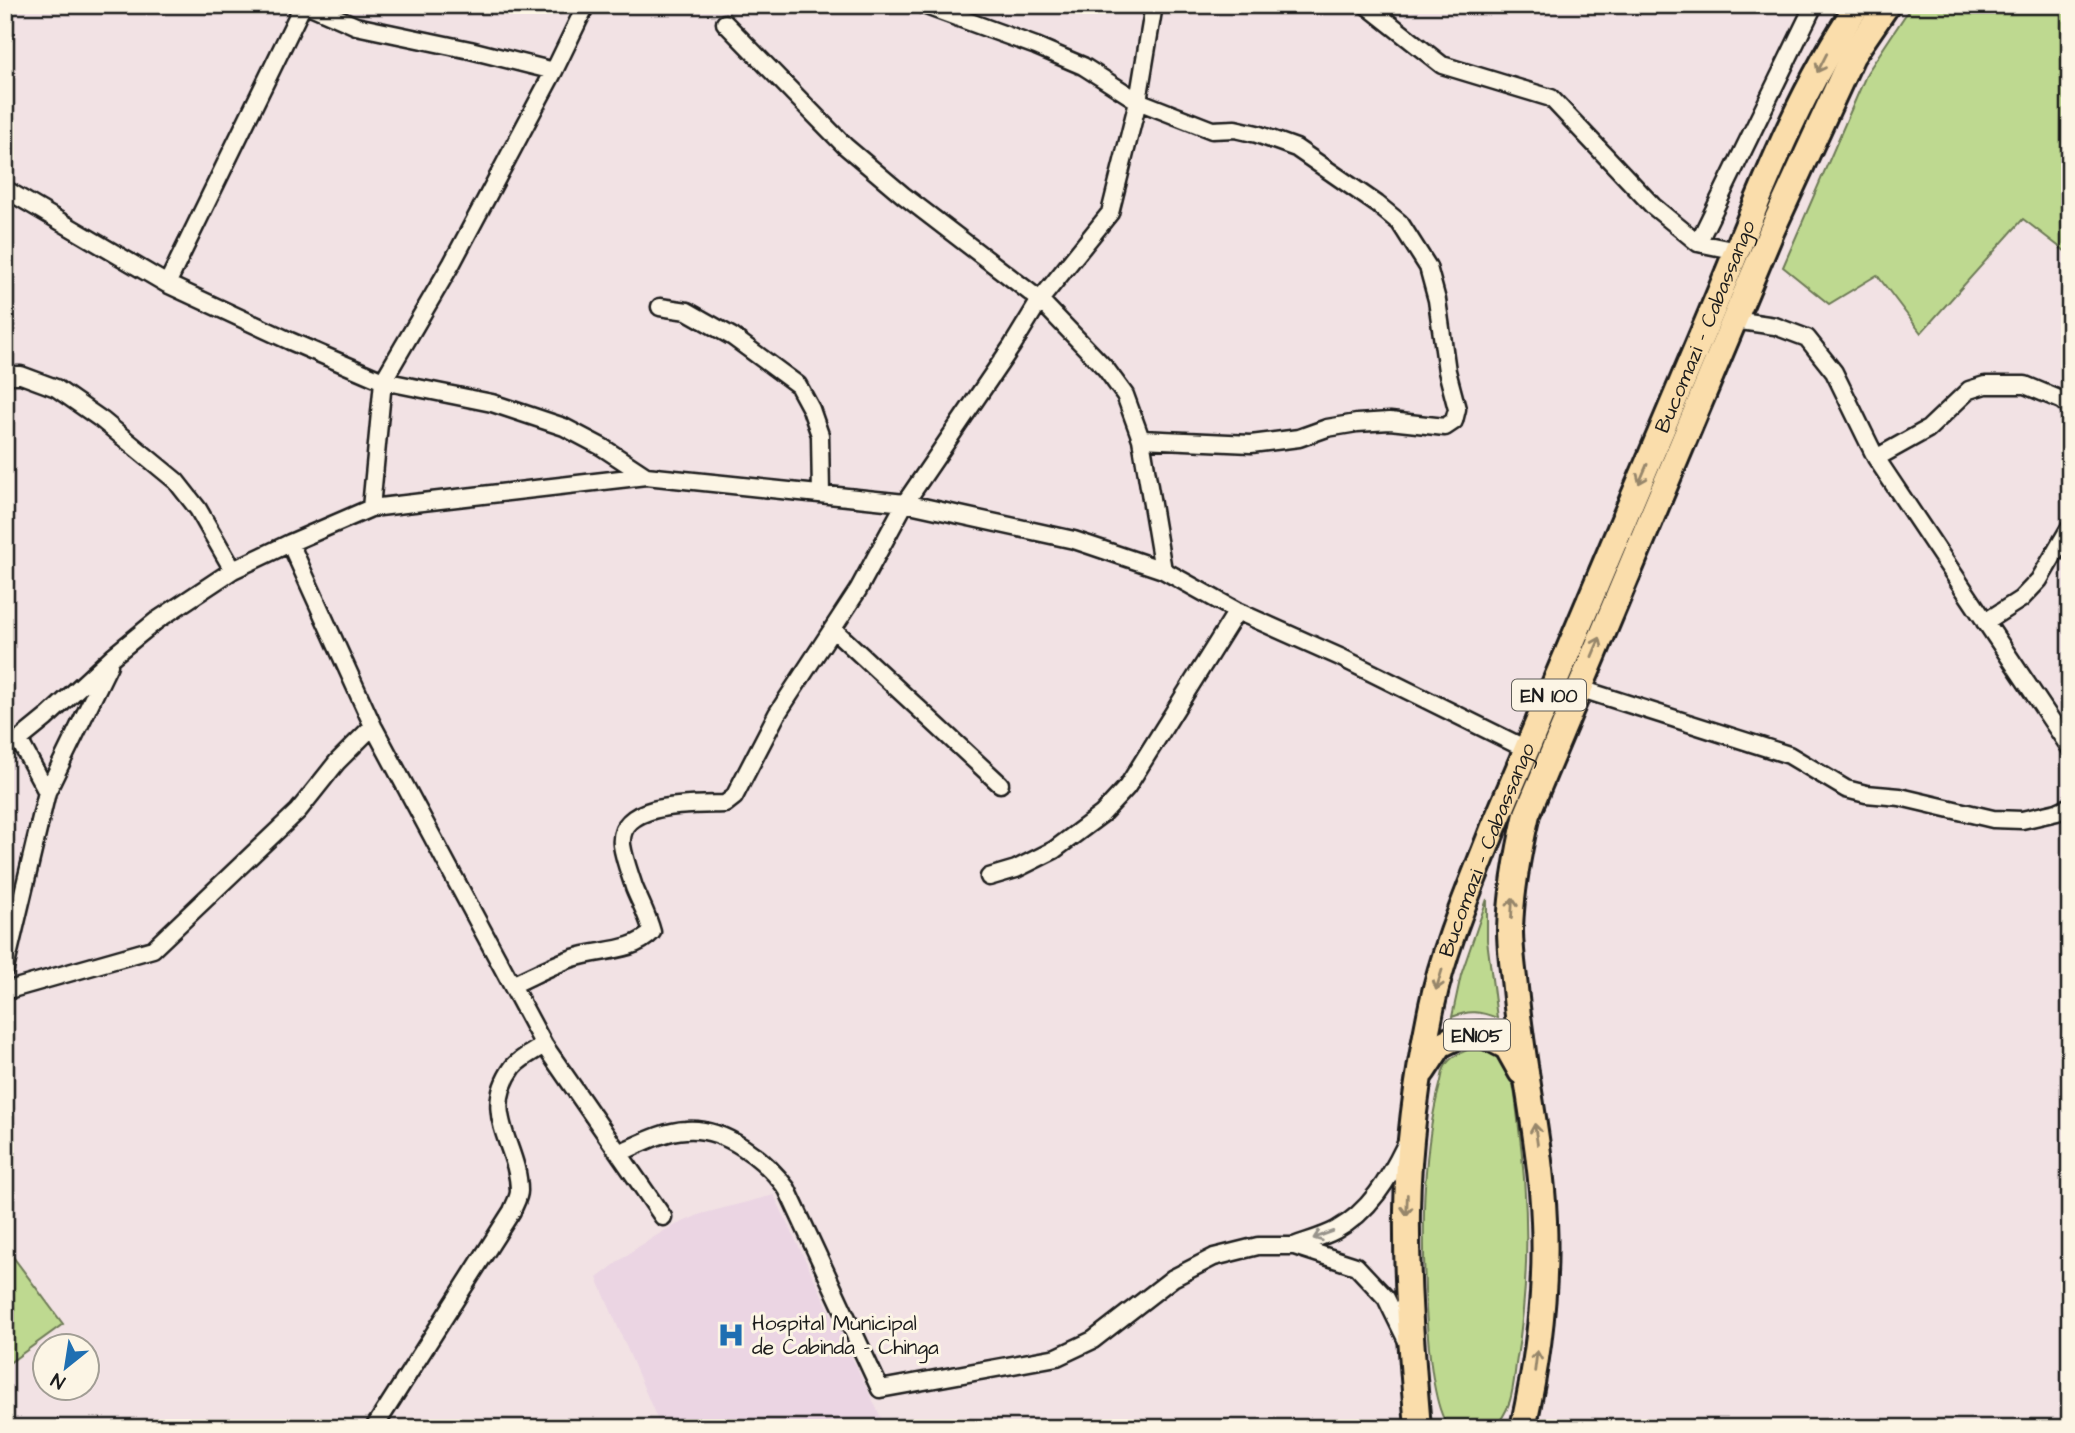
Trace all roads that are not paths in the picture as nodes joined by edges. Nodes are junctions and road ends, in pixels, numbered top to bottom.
1 (305, 5) edge
2 (586, 5) edge
3 (922, 5) edge
4 (1154, 5) edge
5 (1366, 5) edge
6 (1814, 5) edge
7 (1858, 5) edge
8 (1887, 5) edge
9 (725, 23) dead end
10 (554, 71) junction
11 (1138, 101) junction
12 (5, 189) edge
13 (1698, 243) junction
14 (1737, 251) junction
15 (167, 284) junction
16 (1040, 300) junction
17 (660, 307) dead end
18 (1734, 320) junction
19 (5, 375) edge
20 (383, 381) junction
21 (2070, 407) edge
22 (1141, 439) junction
23 (1876, 458) junction
24 (646, 476) junction
25 (821, 494) junction
26 (905, 503) junction
27 (371, 508) junction
28 (2070, 527) edge
29 (290, 543) junction
30 (233, 570) junction
31 (1163, 570) junction
32 (1237, 611) junction
33 (1985, 622) junction
34 (834, 629) junction
35 (113, 656) junction
36 (1578, 688) junction
37 (373, 726) junction
38 (12, 743) edge
39 (2070, 748) edge
40 (1526, 749) junction
41 (1000, 784) dead end
42 (47, 792) junction
43 (2070, 806) edge
44 (989, 877) dead end
45 (5, 969) edge
46 (512, 985) junction
47 (5, 991) edge
48 (544, 1045) junction
49 (1419, 1076) junction
50 (1529, 1085) junction
51 (1412, 1131) junction
52 (619, 1153) junction
53 (663, 1217) dead end
54 (1294, 1246) junction
55 (1413, 1354) junction
56 (1423, 1422) edge
57 (1521, 1422) edge
58 (374, 1428) edge

1 - 10 street
1 - 15 street
2 - 10 street
3 - 11 street
4 - 11 street
5 - 13 street
6 - 13 street
7 -> 14 main road, Bucomazi - Cabassango / EN 100
8 - 18 main road, Bucomazi - Cabassango / EN 100
9 - 16 street
10 - 20 street
11 - 16 street
11 - 22 street
12 - 15 street
13 - 14 street
14 -> 40 main road, Bucomazi - Cabassango / EN 100
15 - 20 street
16 - 22 street
16 - 26 street
17 - 25 street
18 - 23 street
36 -> 18 main road, Bucomazi - Cabassango / EN 100
19 - 30 street
20 - 24 street
20 - 27 street
21 - 23 street
22 - 31 street
23 - 33 street
24 - 25 street
24 - 27 street
25 - 26 street
26 - 31 street
26 - 34 street
27 - 29 street
28 - 33 street
29 - 30 street
29 - 37 street
30 - 35 street
31 - 32 street
32 - 40 street
32 - 44 street
33 - 39 street
34 - 41 street
34 - 46 street
35 - 38 street
35 - 42 street
36 - 43 street
50 -> 36 main road, Bucomazi - Cabassango / EN 100
37 - 46 street
37 - 47 street
38 - 42 street
40 -> 49 main road, Bucomazi - Cabassango / EN 100
42 - 45 street
46 - 48 street
48 - 52 street
48 - 58 street
49 - 50 main road, EN105
49 - 51 main road, Bucomazi - Cabassango / EN 100
57 -> 50 main road, Bucomazi - Cabassango / EN 100
51 -> 54 street
51 -> 55 main road, Bucomazi - Cabassango / EN 100
52 - 53 street
52 - 54 street
54 - 55 street
55 - 56 main road, Bucomazi - Cabassango / EN 100

